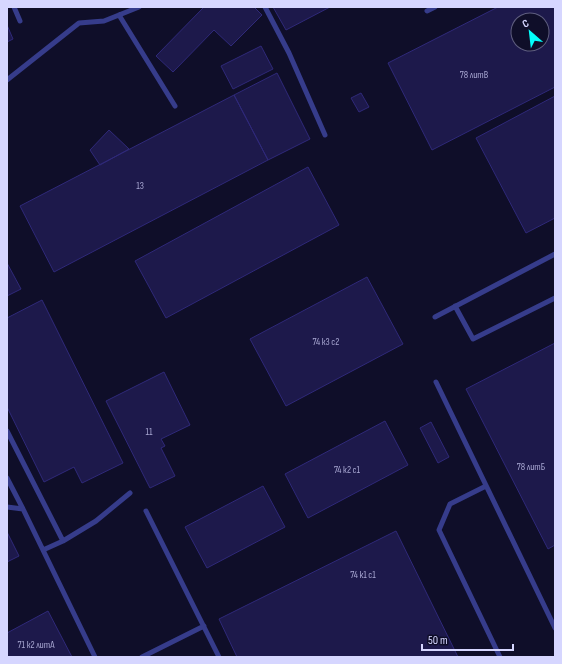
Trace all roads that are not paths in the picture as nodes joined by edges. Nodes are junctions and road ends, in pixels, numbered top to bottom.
1 (14, 7) edge
2 (139, 7) edge
3 (265, 7) edge
4 (435, 7) edge
5 (427, 11) dead end
6 (119, 15) junction
7 (20, 21) dead end
8 (7, 80) edge
9 (175, 106) dead end
10 (325, 135) dead end
11 (555, 254) edge
12 (555, 298) edge
13 (455, 306) junction
14 (435, 317) dead end
15 (436, 382) dead end
16 (7, 431) edge
17 (7, 478) edge
18 (486, 486) junction
19 (130, 493) dead end
20 (7, 507) edge
21 (23, 509) junction
22 (146, 511) dead end
23 (63, 541) junction
24 (43, 550) junction
25 (204, 626) junction
26 (555, 628) edge
27 (95, 657) edge
28 (142, 657) edge
29 (219, 657) edge
30 (500, 657) edge

1 - 7 lane
2 - 6 lane
3 - 10 lane
4 - 5 lane
6 - 8 lane
6 - 9 lane
11 - 13 lane
12 - 13 lane
13 - 14 lane
15 - 18 lane
16 - 23 lane
17 - 21 lane
18 - 26 lane
18 - 30 lane
19 - 23 lane
20 - 21 lane
21 - 24 lane
22 - 25 lane
23 - 24 lane
24 - 27 lane
25 - 28 lane
25 - 29 lane

